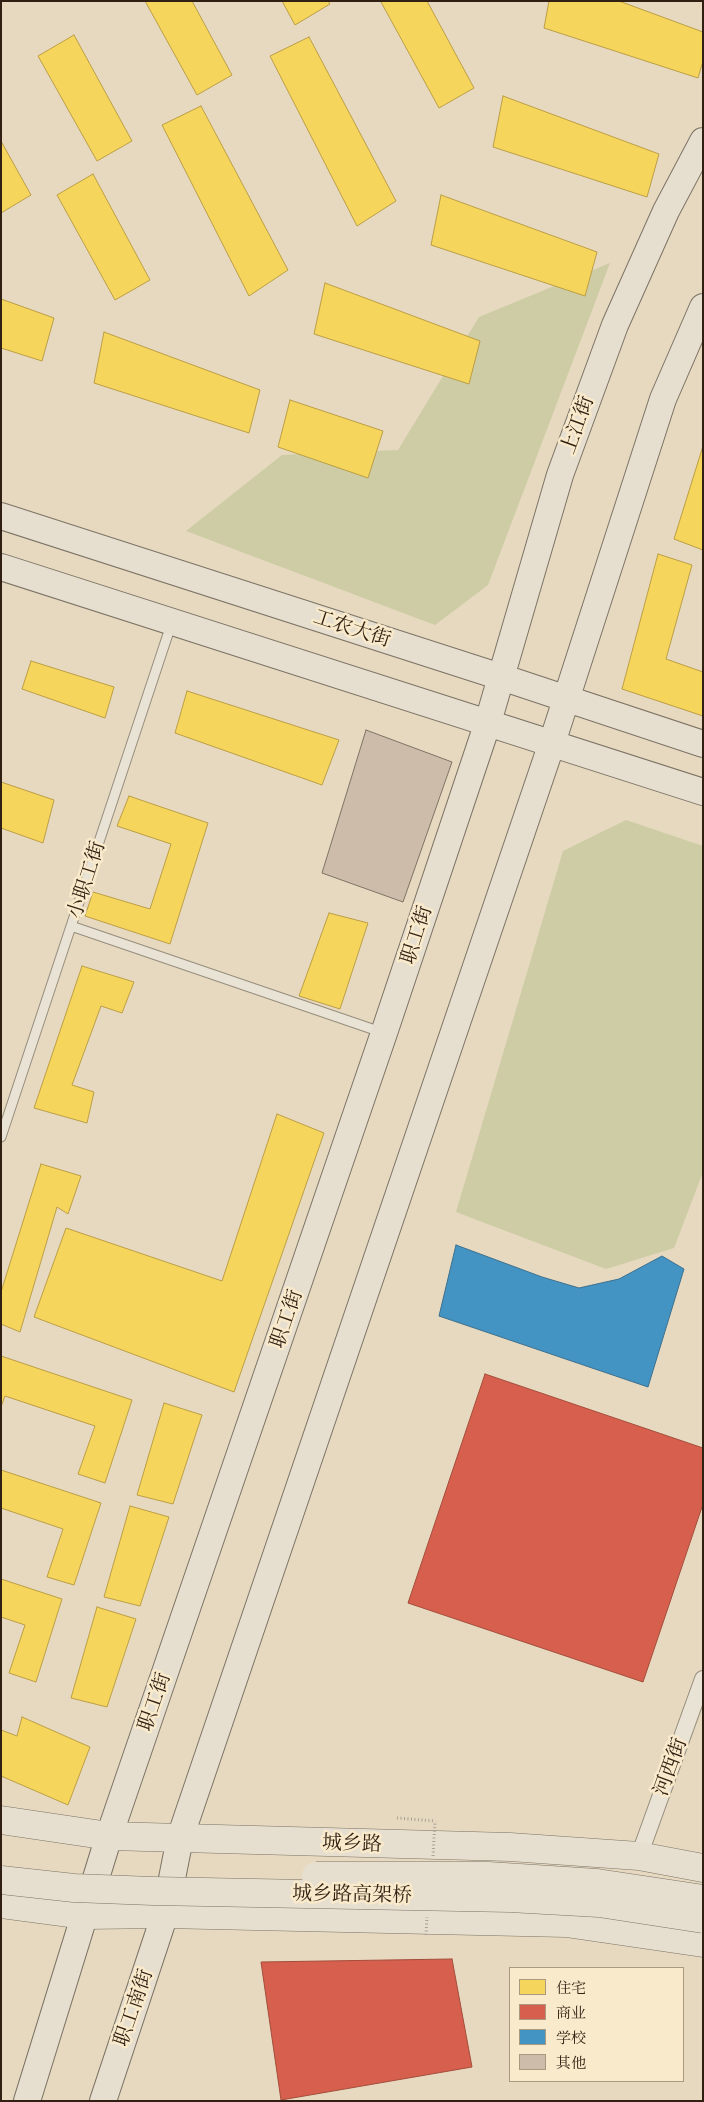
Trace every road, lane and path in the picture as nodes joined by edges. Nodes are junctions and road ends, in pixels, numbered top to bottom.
1 (703, 141) edge
2 (703, 307) edge
3 (1, 516) edge
4 (1, 567) edge
5 (172, 622) junction
6 (501, 677) junction
7 (566, 698) junction
8 (488, 722) junction
9 (552, 742) junction
10 (703, 744) edge
11 (703, 792) edge
12 (71, 926) junction
13 (384, 1033) junction
14 (1, 1137) edge
15 (703, 1679) edge
16 (397, 1818) dead end
17 (1, 1820) edge
18 (435, 1821) dead end
19 (110, 1836) junction
20 (180, 1838) junction
21 (639, 1856) junction
22 (1, 1864) edge
23 (703, 1868) edge
24 (1, 1880) edge
25 (703, 1899) edge
26 (1, 1904) edge
27 (165, 1914) junction
28 (85, 1915) junction
29 (703, 1919) edge
30 (703, 1943) edge
31 (27, 2101) edge
32 (103, 2101) edge

1 - 6 main road, 上江街
2 - 7 main road
3 - 6 main road, 工农大街
4 - 5 main road
5 - 8 main road
5 - 12 lane, 小职工街
6 - 7 main road, 工农大街
6 - 8 main road, 上江街
7 - 9 main road
7 - 10 main road, 工农大街
8 - 9 main road
8 - 13 main road, 职工街
9 - 11 main road
9 - 20 main road
12 - 13 lane
12 - 14 lane, 小职工街
13 - 19 main road, 职工街
15 - 21 street, 河西街
16 - 18 path
17 - 19 highway, 城乡路
19 - 20 highway, 城乡路
19 - 28 main road, 职工街
20 - 21 highway, 城乡路
20 - 27 main road
21 - 23 highway, 城乡路
22 - 25 highway, 城乡路高架桥, bridge
24 - 29 highway, 城乡路高架桥, bridge
26 - 28 highway
27 - 28 highway
27 - 30 highway
27 - 32 main road, 职工南街
28 - 31 main road

